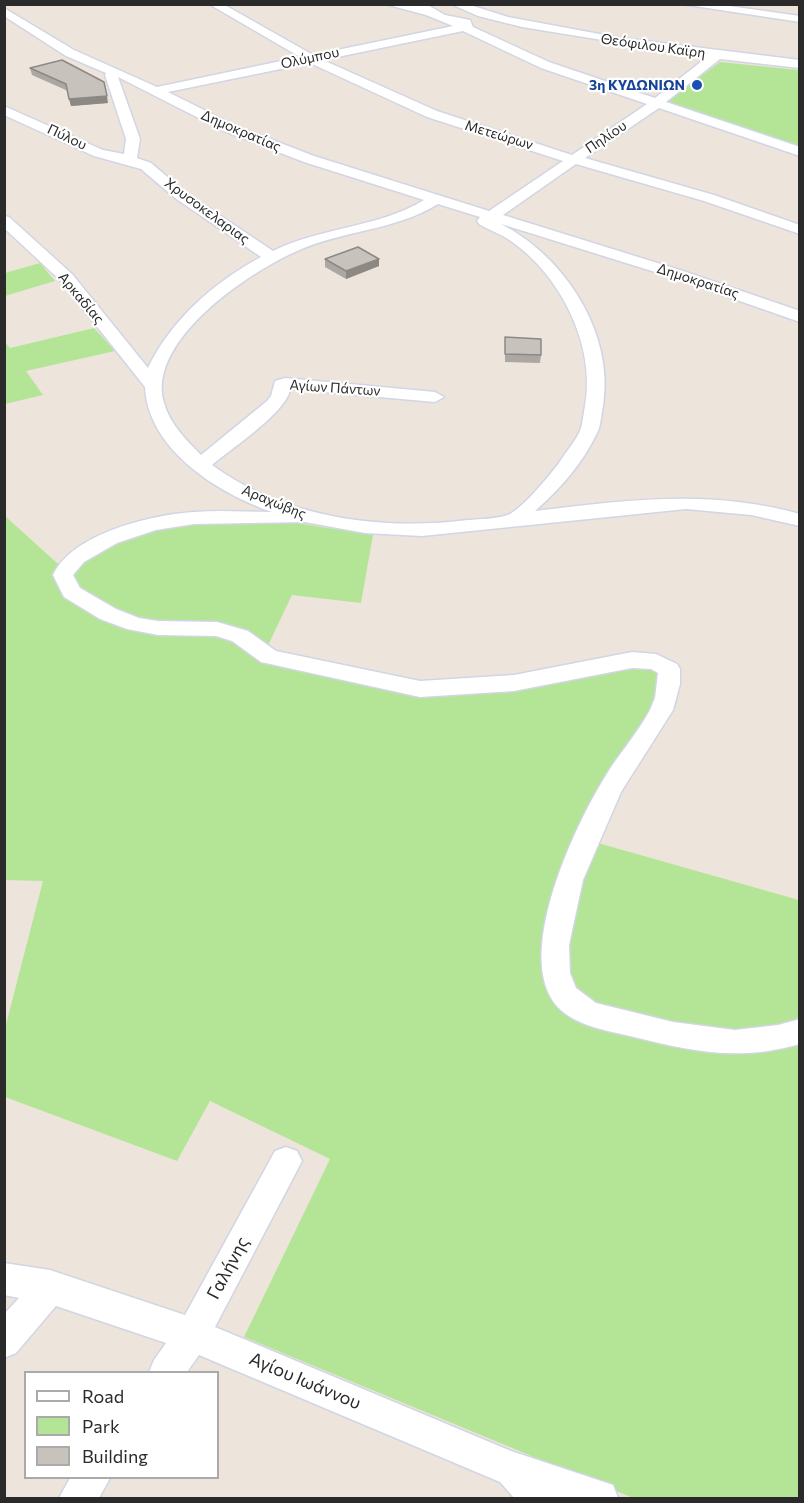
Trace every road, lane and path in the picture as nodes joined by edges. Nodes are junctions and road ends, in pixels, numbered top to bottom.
1 (214, 4) edge
2 (390, 4) edge
3 (420, 4) edge
4 (456, 4) edge
5 (686, 4) edge
6 (4, 11) edge
7 (434, 13) junction
8 (800, 19) edge
9 (473, 22) junction
10 (717, 56) junction
11 (308, 58) junction
12 (800, 64) edge
13 (117, 72) junction
14 (154, 91) junction
15 (656, 104) junction
16 (4, 110) edge
17 (800, 152) edge
18 (576, 158) junction
19 (130, 160) junction
20 (434, 200) junction
21 (493, 215) junction
22 (4, 220) edge
23 (800, 230) edge
24 (273, 258) junction
25 (800, 317) edge
26 (151, 383) junction
27 (435, 397) dead end
28 (200, 465) junction
29 (305, 516) junction
30 (514, 520) junction
31 (800, 520) edge
32 (800, 1031) edge
33 (286, 1161) dead end
34 (4, 1279) edge
35 (50, 1287) junction
36 (193, 1335) junction
37 (4, 1341) edge
38 (167, 1371) edge
39 (511, 1469) junction
40 (91, 1479) edge
41 (77, 1498) edge
42 (539, 1498) edge
43 (600, 1498) edge

1 - 11 street, Μετεώρων
2 - 7 street
3 - 7 street
4 - 9 street
5 - 8 street
6 - 13 street, Δημοκρατίας
7 - 9 street
9 - 10 street, Θεόφιλου Καϊρη
9 - 11 street, Ολύμπου
9 - 15 street
10 - 12 street, Θεόφιλου Καϊρη
10 - 15 street, Πηλίου
11 - 14 street, Ολύμπου
11 - 18 street, Μετεώρων
13 - 14 street, Δημοκρατίας
13 - 19 street
14 - 20 street, Δημοκρατίας
15 - 17 street
15 - 18 street, Πηλίου
16 - 19 street, Πύλου
18 - 21 street, Πηλίου
18 - 23 street, Μετεώρων
19 - 24 street, Χρυσοκελαριας
20 - 21 street, Δημοκρατίας
20 - 24 street
21 - 25 street, Δημοκρατίας
21 - 30 street
22 - 26 street, Αρκαδίας
24 - 26 street
26 - 28 street, Αραχώβης
27 - 28 street, Αγίων Πάντων
28 - 29 street, Αραχώβης
29 - 30 street, Αραχώβης
29 - 32 street
30 - 31 street, Αραχώβης
33 - 36 street, Γαλήνης
34 - 35 street, Αγίου Ιωάννου
35 - 36 street, Αγίου Ιωάννου
35 - 37 street
36 - 38 street, Γαλήνης
36 - 39 street, Αγίου Ιωάννου
39 - 42 street
39 - 43 street, Αγίου Ιωάννου
40 - 41 street

